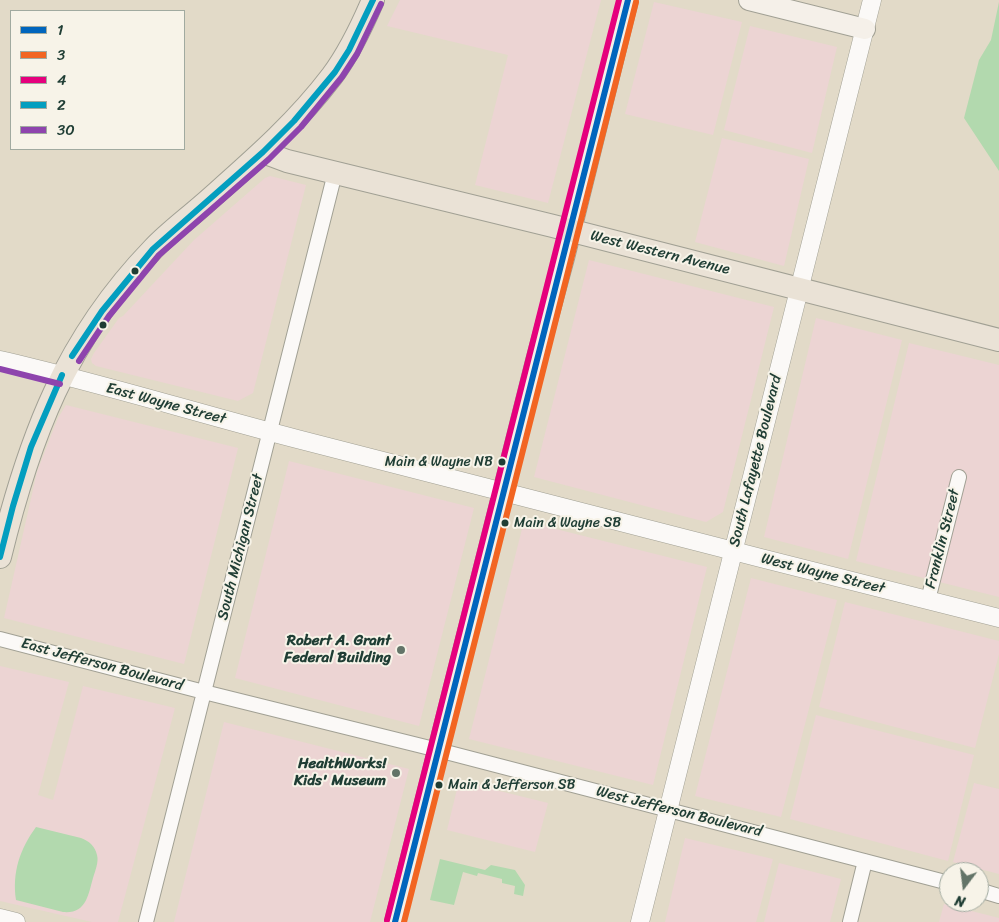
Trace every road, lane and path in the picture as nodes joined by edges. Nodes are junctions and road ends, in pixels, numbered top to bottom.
1 (373, 0) edge
2 (628, 0) edge
3 (748, 0) edge
4 (872, 0) edge
5 (865, 29) junction
6 (263, 152) junction
7 (335, 173) junction
8 (571, 231) junction
9 (799, 289) junction
10 (999, 340) edge
11 (0, 360) edge
12 (62, 375) junction
13 (270, 432) junction
14 (959, 477) dead end
15 (503, 492) junction
16 (734, 552) junction
17 (0, 557) edge
18 (928, 600) junction
19 (999, 618) edge
20 (0, 639) edge
21 (204, 692) junction
22 (438, 750) junction
23 (668, 810) junction
24 (865, 861) junction
25 (939, 880) edge
26 (0, 918) edge
27 (16, 922) edge
28 (146, 922) edge
29 (395, 922) edge
30 (640, 922) edge
31 (850, 922) edge

1 - 6 main road
2 - 8 main road
3 - 5 main road
4 - 5 street, South Lafayette Boulevard
5 - 9 street, South Lafayette Boulevard
6 - 7 main road, West Western Avenue
6 - 12 main road
7 - 8 main road, West Western Avenue
7 - 13 street, South Michigan Street
8 - 9 main road, West Western Avenue
8 - 15 main road
9 - 10 main road, West Western Avenue
9 - 16 street, South Lafayette Boulevard
11 - 12 street
12 - 13 street, East Wayne Street
12 - 17 main road
13 - 15 street, West Wayne Street
13 - 21 street, South Michigan Street
14 - 18 street, Franklin Street
15 - 16 street, West Wayne Street
15 - 22 main road
16 - 18 street, West Wayne Street
16 - 23 street, South Lafayette Boulevard
18 - 19 street, West Wayne Street
20 - 21 street, East Jefferson Boulevard
21 - 22 street, West Jefferson Boulevard
21 - 28 street, South Michigan Street
22 - 23 street, West Jefferson Boulevard
22 - 29 main road
23 - 24 street, West Jefferson Boulevard
23 - 30 street, South Lafayette Boulevard
24 - 25 street, West Jefferson Boulevard
24 - 31 street
26 - 27 street

